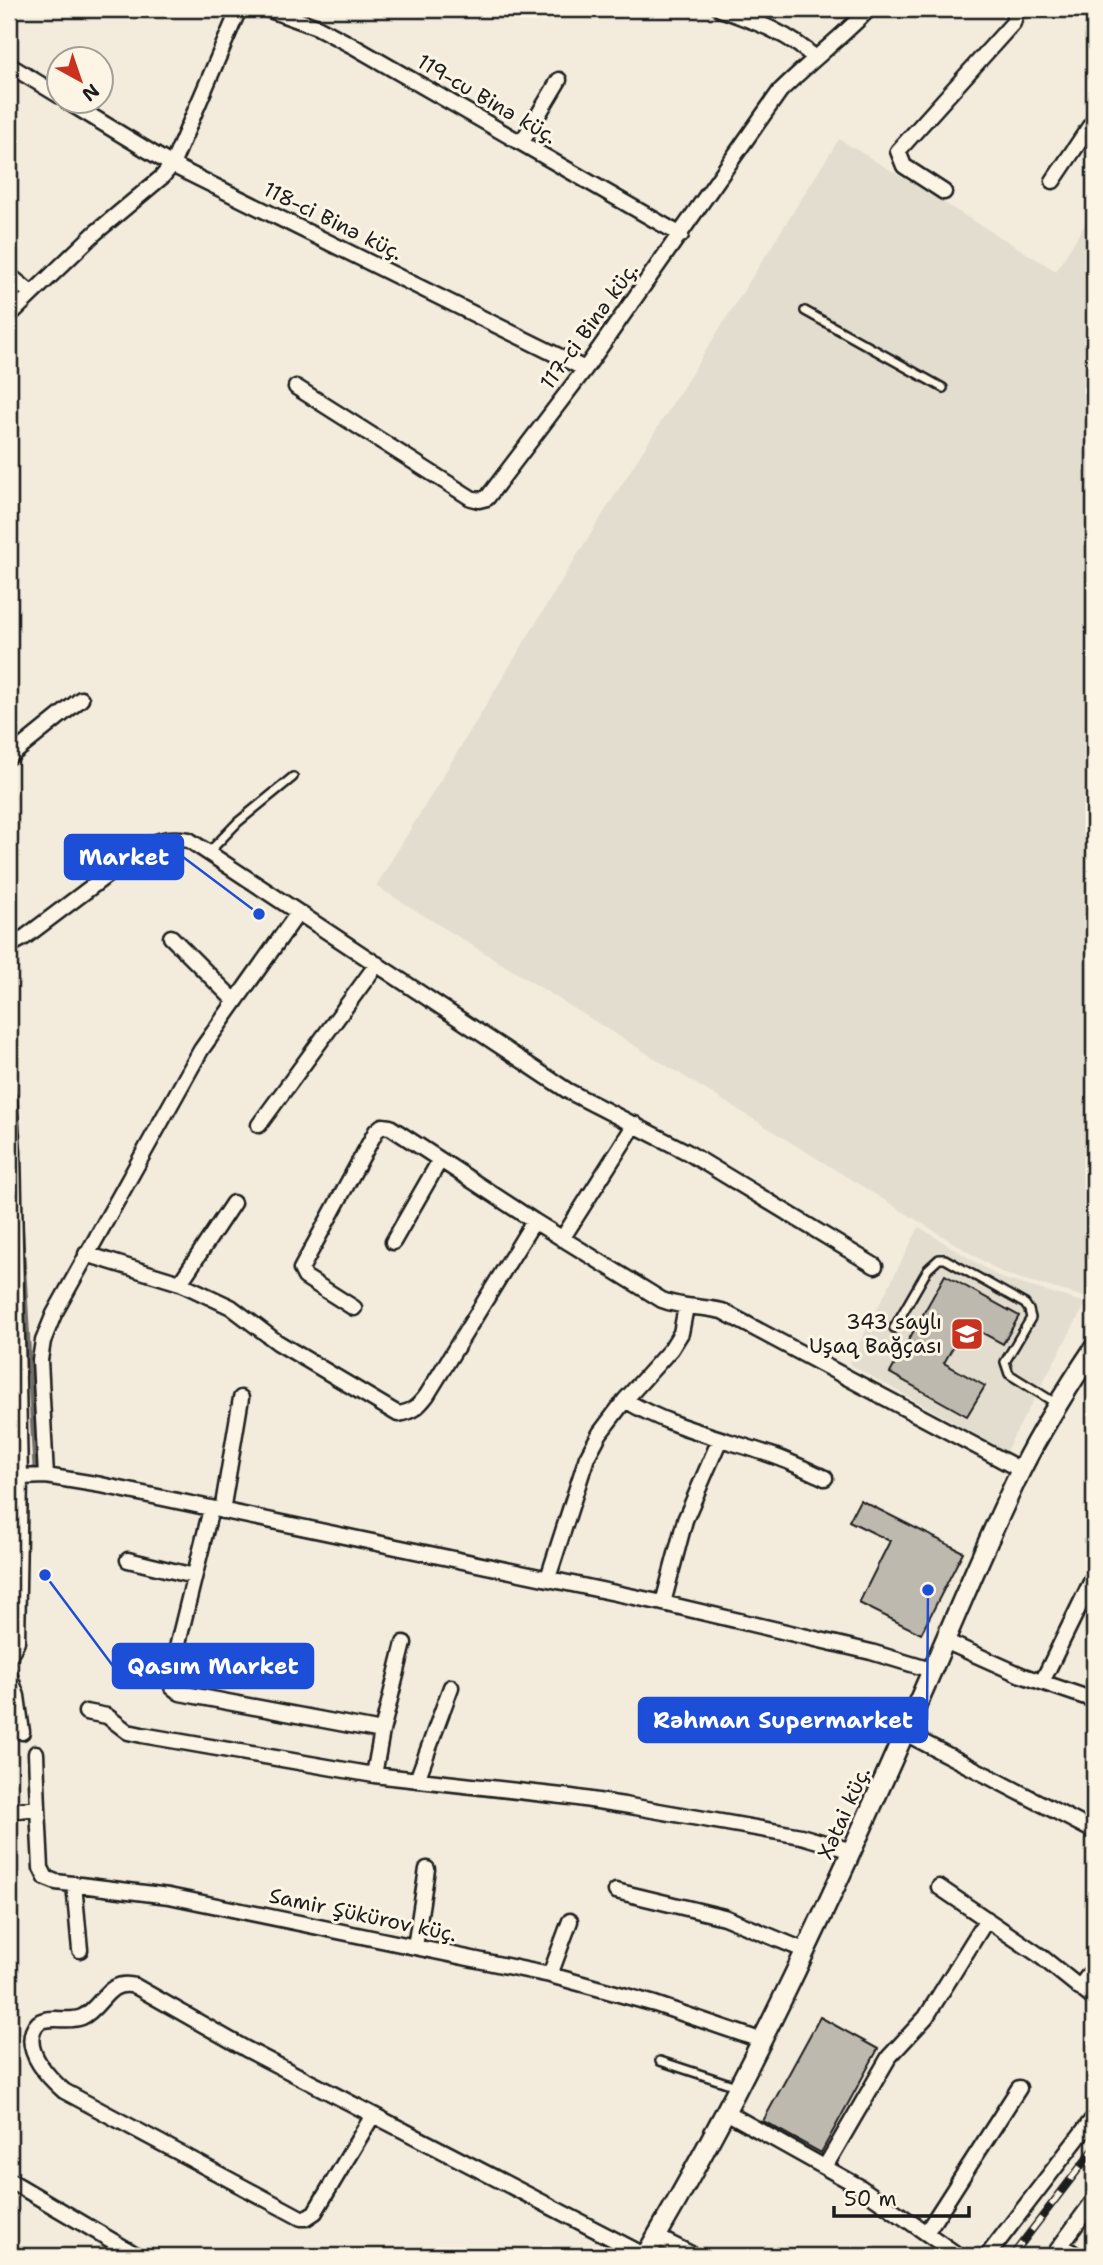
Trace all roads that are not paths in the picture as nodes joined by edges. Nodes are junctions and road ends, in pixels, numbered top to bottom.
1 (239, 9) edge
2 (267, 9) edge
3 (720, 9) edge
4 (869, 9) edge
5 (1012, 9) edge
6 (815, 58) junction
7 (9, 65) edge
8 (559, 80) dead end
9 (46, 87) edge
10 (91, 116) edge
11 (1094, 120) edge
12 (522, 142) junction
13 (172, 165) junction
14 (1053, 181) dead end
15 (944, 192) dead end
16 (681, 236) junction
17 (9, 275) edge
18 (31, 292) junction
19 (805, 311) dead end
20 (9, 316) edge
21 (585, 369) junction
22 (296, 387) dead end
23 (943, 388) dead end
24 (81, 699) dead end
25 (9, 757) edge
26 (293, 777) dead end
27 (209, 852) junction
28 (298, 913) junction
29 (171, 937) dead end
30 (9, 946) edge
31 (377, 964) junction
32 (235, 1001) junction
33 (9, 1100) edge
34 (635, 1124) junction
35 (259, 1125) dead end
36 (11, 1152) edge
37 (440, 1160) junction
38 (233, 1203) dead end
39 (534, 1221) junction
40 (562, 1239) junction
41 (393, 1242) dead end
42 (86, 1254) junction
43 (875, 1266) dead end
44 (180, 1283) junction
45 (686, 1307) junction
46 (354, 1308) dead end
47 (894, 1328) dead end
48 (1094, 1348) edge
49 (14, 1372) edge
50 (241, 1398) dead end
51 (625, 1400) junction
52 (1058, 1405) junction
53 (720, 1439) junction
54 (1021, 1470) junction
55 (46, 1476) junction
56 (20, 1477) junction
57 (825, 1478) dead end
58 (217, 1510) junction
59 (14, 1512) edge
60 (128, 1560) dead end
61 (194, 1576) junction
62 (1094, 1576) edge
63 (548, 1578) junction
64 (663, 1603) junction
65 (945, 1641) junction
66 (404, 1643) dead end
67 (9, 1657) edge
68 (931, 1670) junction
69 (9, 1674) edge
70 (1042, 1682) junction
71 (451, 1687) dead end
72 (1094, 1700) edge
73 (86, 1712) dead end
74 (382, 1731) junction
75 (22, 1732) dead end
76 (905, 1733) junction
77 (36, 1753) dead end
78 (374, 1775) junction
79 (417, 1780) junction
80 (38, 1808) junction
81 (9, 1811) edge
82 (1094, 1831) edge
83 (852, 1851) junction
84 (427, 1869) dead end
85 (74, 1884) junction
86 (939, 1887) dead end
87 (616, 1891) dead end
88 (987, 1919) junction
89 (570, 1920) dead end
90 (415, 1947) junction
91 (80, 1950) dead end
92 (806, 1951) junction
93 (1094, 1968) edge
94 (550, 1975) junction
95 (1080, 1988) junction
96 (1094, 1999) edge
97 (763, 2041) junction
98 (660, 2061) dead end
99 (740, 2087) junction
100 (1019, 2088) dead end
101 (726, 2112) junction
102 (373, 2115) junction
103 (1094, 2117) edge
104 (825, 2167) junction
105 (9, 2180) edge
106 (1094, 2200) edge
107 (926, 2233) junction
108 (657, 2237) junction
109 (1057, 2250) edge
110 (135, 2256) edge
111 (646, 2256) edge
112 (695, 2256) edge
113 (960, 2256) edge
114 (987, 2256) edge
115 (1077, 2256) edge

1 - 13 street
2 - 12 street, 119-cu Binə küç.
3 - 6 street
4 - 6 street, 117-ci Binə küç.
5 - 15 street
6 - 16 street, 117-ci Binə küç.
7 - 9 street
8 - 12 street
10 - 13 street, 118-ci Binə küç.
11 - 14 street
12 - 16 street, 119-cu Binə küç.
13 - 18 street
13 - 21 street, 118-ci Binə küç.
16 - 21 street, 117-ci Binə küç.
17 - 18 street
18 - 20 street
19 - 23 lane
21 - 22 street, 117-ci Binə küç.
24 - 25 street
26 - 27 lane
27 - 28 street
27 - 30 street
28 - 31 street
28 - 32 street
29 - 32 street
31 - 34 street
31 - 35 street
32 - 42 street
33 - 36 street
34 - 40 street
34 - 43 street
36 - 49 street
37 - 39 street
37 - 41 street
37 - 46 street
38 - 44 street
39 - 40 street
39 - 44 street
40 - 45 street
42 - 44 street
42 - 55 street
45 - 51 street
45 - 54 street
47 - 52 lane
48 - 52 street, Xətai küç.
49 - 56 street
50 - 58 street
51 - 53 street
51 - 63 street
52 - 54 street, Xətai küç.
53 - 57 street
53 - 64 street
54 - 65 street, Xətai küç.
55 - 56 street
55 - 58 street
56 - 59 street
58 - 61 street
58 - 63 street
59 - 67 street
60 - 61 street
61 - 74 street
62 - 70 street
63 - 64 street
64 - 68 street
65 - 68 street, Xətai küç.
65 - 70 street
66 - 74 street
68 - 76 street, Xətai küç.
69 - 75 street
70 - 72 street
71 - 79 street
73 - 78 street
74 - 78 street
76 - 82 street
76 - 83 street, Xətai küç.
77 - 80 street
78 - 79 street
79 - 83 street
80 - 81 street
80 - 85 street, Samir Şükürov küç.
83 - 92 street, Xətai küç.
84 - 90 street
85 - 90 street, Samir Şükürov küç.
85 - 91 street
86 - 88 street
87 - 92 street
88 - 95 street
88 - 104 street
89 - 94 street
90 - 94 street, Samir Şükürov küç.
92 - 97 street, Xətai küç.
93 - 95 street
94 - 97 street, Samir Şükürov küç.
95 - 96 street
97 - 99 street, Xətai küç.
98 - 99 lane
99 - 101 street, Xətai küç.
100 - 107 street
101 - 104 street
101 - 108 street, Xətai küç.
102 - 102 street
102 - 111 street
103 - 114 street
104 - 107 street
105 - 110 street
106 - 109 street
107 - 113 street
108 - 111 street, Xətai küç.
108 - 112 street
109 - 115 street

